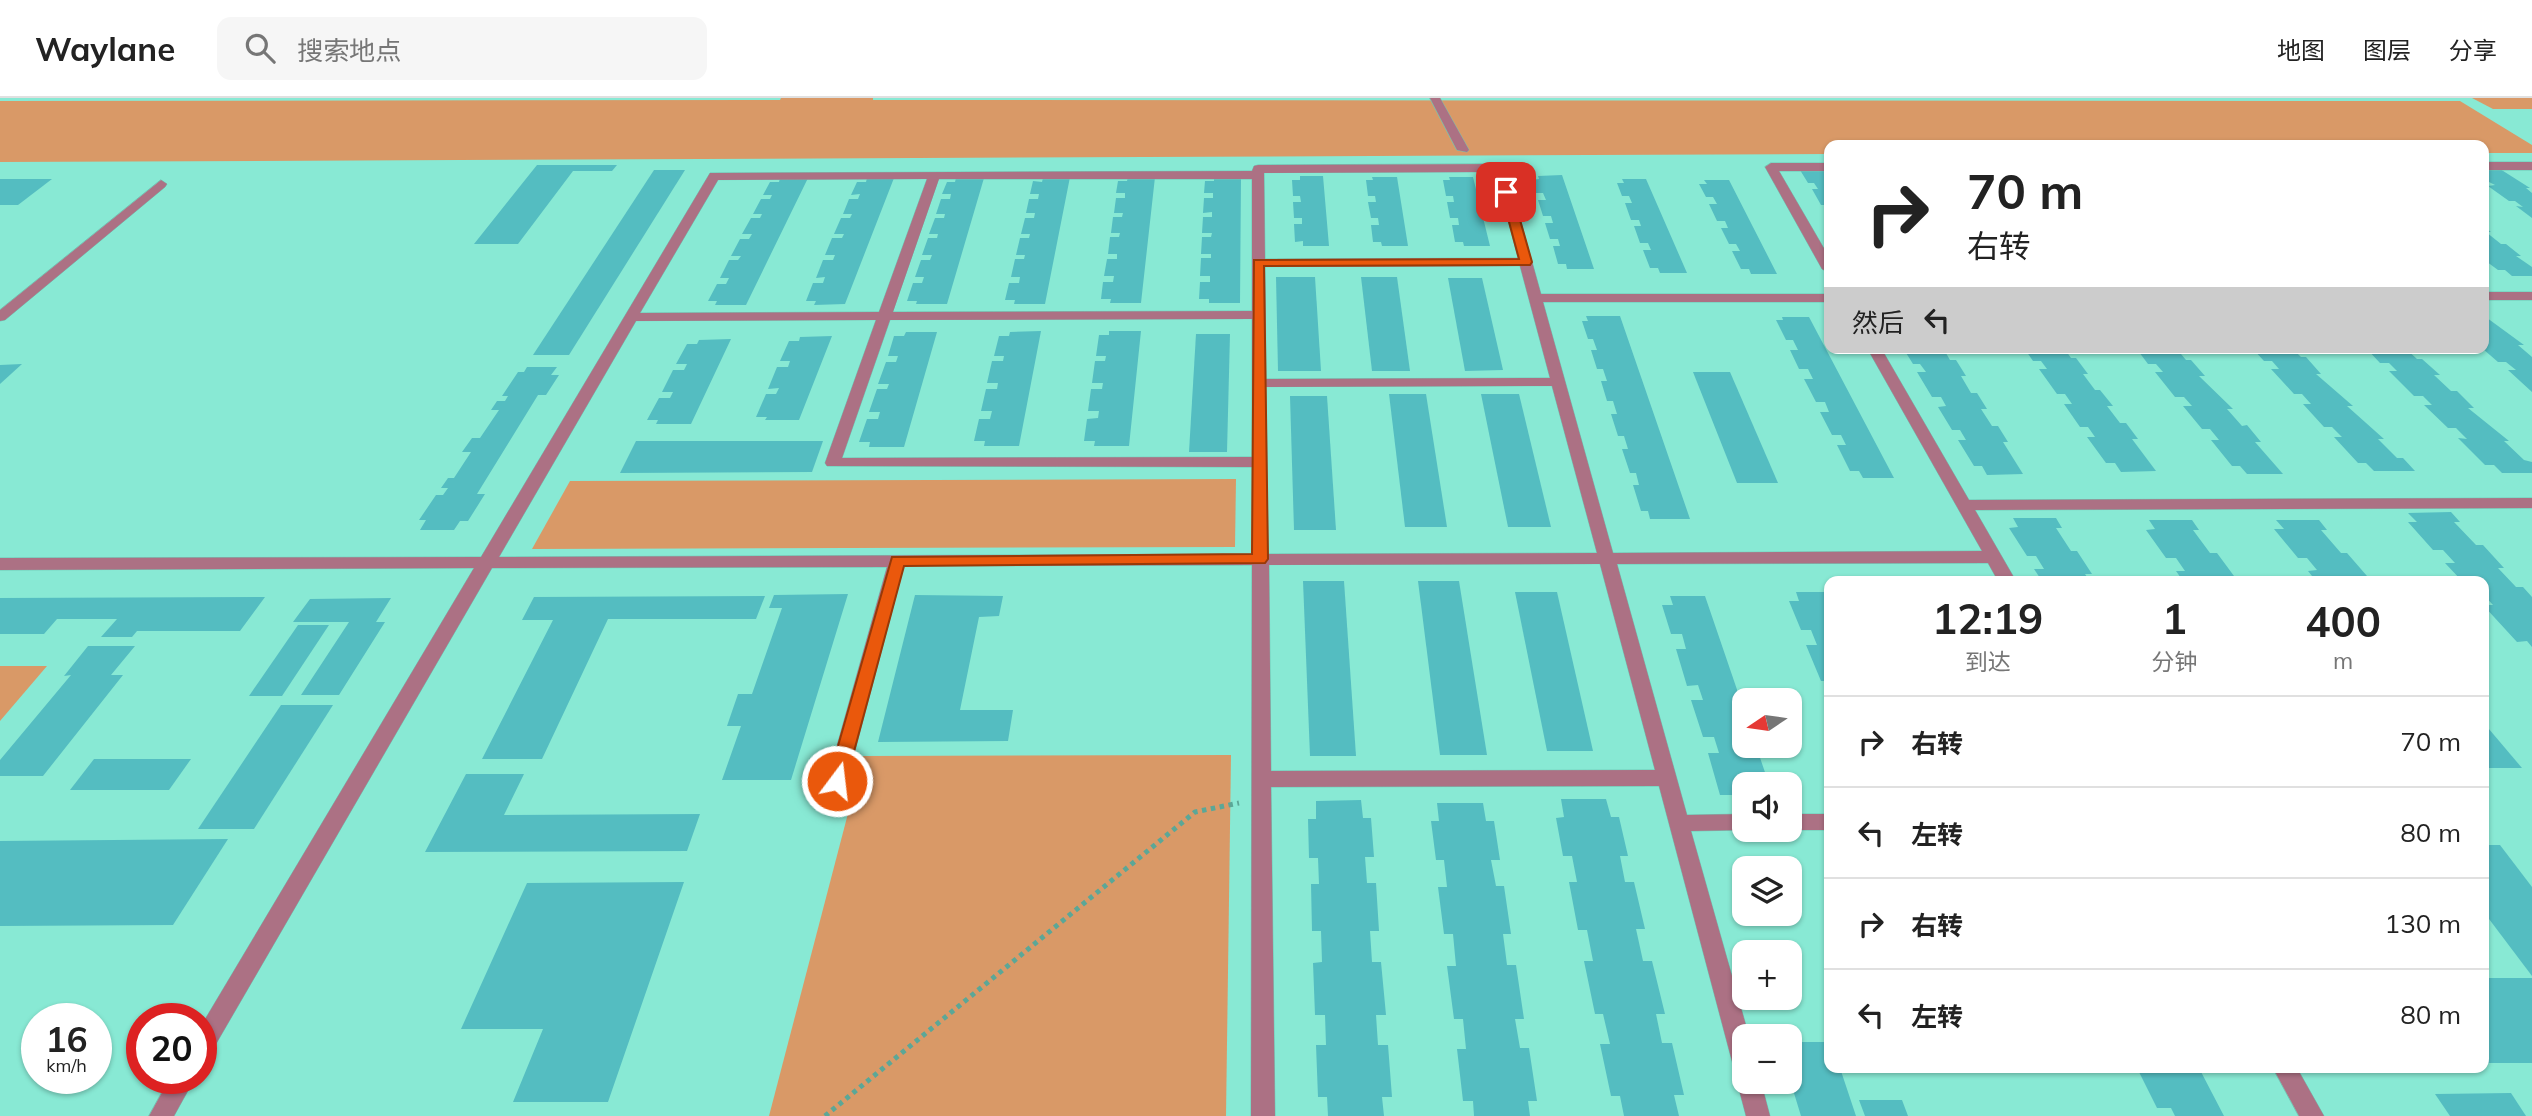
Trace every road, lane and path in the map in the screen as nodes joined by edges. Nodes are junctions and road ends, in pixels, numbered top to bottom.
1 (1435, 98) edge
2 (1463, 150) dead end
3 (2489, 166) edge
4 (2532, 166) edge
5 (1824, 167) edge
6 (1257, 174) junction
7 (933, 175) junction
8 (161, 184) dead end
9 (1824, 260) edge
10 (1526, 262) junction
11 (1258, 263) junction
12 (2489, 296) edge
13 (2532, 296) edge
14 (1536, 298) junction
15 (1824, 298) edge
16 (1258, 315) junction
17 (884, 316) junction
18 (0, 317) edge
19 (631, 317) junction
20 (1877, 354) edge
21 (1558, 382) junction
22 (1259, 383) junction
23 (1259, 462) junction
24 (2532, 503) edge
25 (1964, 505) junction
26 (1993, 557) junction
27 (1606, 558) junction
28 (1260, 559) junction
29 (897, 561) junction
30 (487, 562) junction
31 (0, 564) edge
32 (2004, 576) edge
33 (1666, 778) junction
34 (837, 781) dead end
35 (1261, 789) junction
36 (1732, 822) edge
37 (1802, 822) edge
38 (1824, 822) edge
39 (1679, 823) junction
40 (217, 1021) edge
41 (1734, 1024) edge
42 (2288, 1073) edge
43 (174, 1094) edge
44 (1752, 1094) edge
45 (161, 1116) edge
46 (825, 1116) edge
47 (1263, 1116) edge
48 (1758, 1116) edge
49 (2312, 1116) edge

1 - 2 street
3 - 4 street
5 - 9 street
6 - 7 street
6 - 10 street
6 - 11 street
7 - 17 street
7 - 19 street
8 - 18 street
10 - 11 street
10 - 14 street
11 - 16 street
12 - 13 street
14 - 15 street
14 - 21 street
16 - 17 street
16 - 22 street
17 - 19 street
17 - 23 street
19 - 30 street
20 - 25 street
21 - 22 street
21 - 27 street
22 - 23 street
23 - 28 street
24 - 25 street
25 - 26 street
26 - 27 street
26 - 32 street
27 - 28 street
27 - 33 street
28 - 29 street
28 - 35 street
29 - 30 street
29 - 34 street
30 - 31 street
30 - 40 street
33 - 35 street
33 - 39 street
35 - 46 path
35 - 47 street
36 - 39 street
37 - 38 street
39 - 41 street
42 - 49 street
43 - 45 street
44 - 48 street

